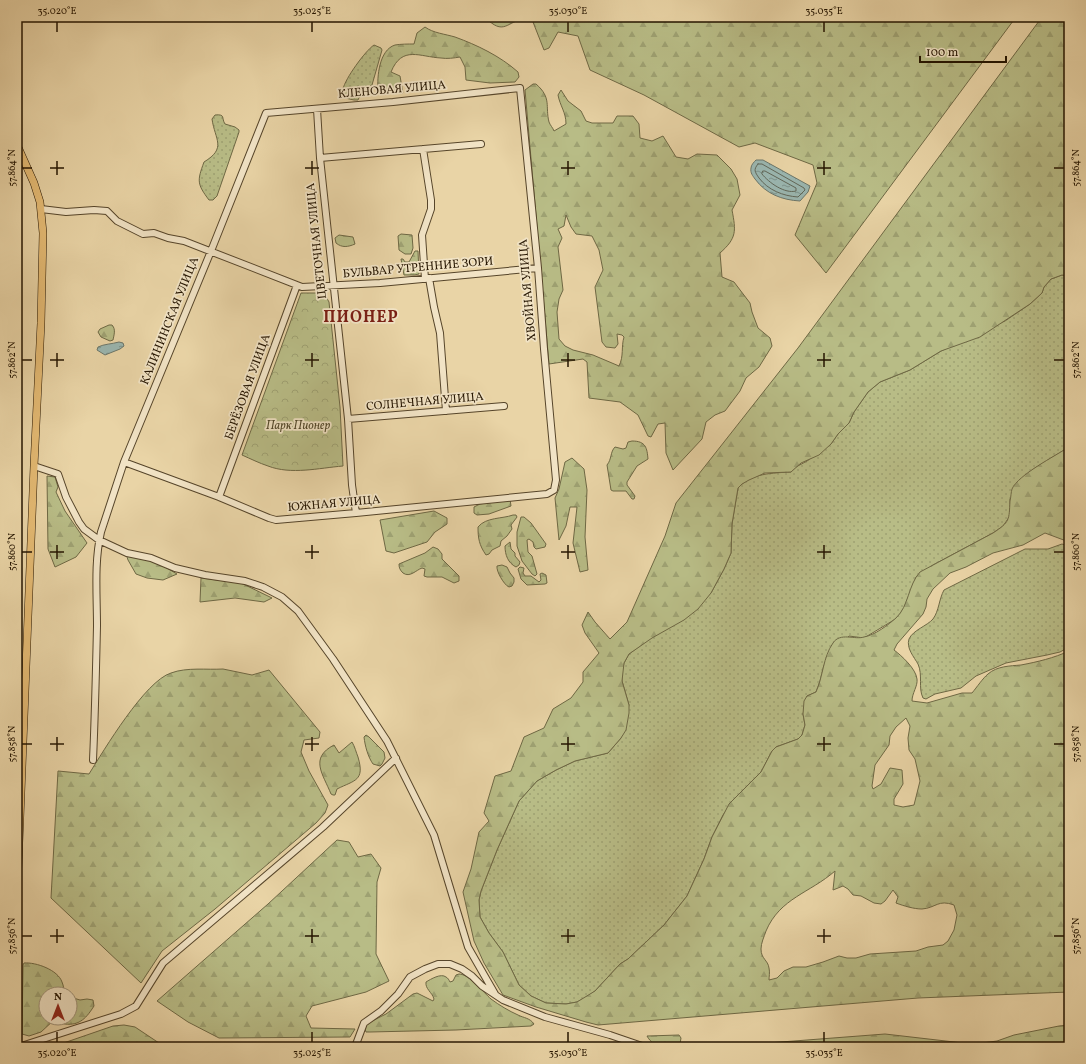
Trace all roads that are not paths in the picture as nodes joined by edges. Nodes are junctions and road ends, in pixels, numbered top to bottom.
1 (520, 88) joint
2 (316, 109) junction
3 (266, 113) joint
4 (481, 144) dead end
5 (17, 145) edge
6 (423, 149) junction
7 (320, 158) junction
8 (41, 209) junction
9 (211, 251) junction
10 (538, 268) junction
11 (427, 279) junction
12 (297, 285) junction
13 (334, 286) junction
14 (504, 406) dead end
15 (446, 411) junction
16 (348, 419) junction
17 (124, 462) junction
18 (34, 466) junction
19 (554, 490) joint
20 (219, 497) junction
21 (356, 514) junction
22 (99, 540) junction
23 (396, 758) junction
24 (93, 760) dead end
25 (17, 893) edge
26 (495, 994) junction
27 (18, 1047) edge
28 (355, 1047) edge
29 (645, 1047) edge

1 - 2 street, КЛЕНОВАЯ УЛИЦА
1 - 10 street, ХВОЙНАЯ УЛИЦА
2 - 3 street, КЛЕНОВАЯ УЛИЦА
2 - 7 street, ЦВЕТОЧНАЯ УЛИЦА
3 - 9 street, КАЛИНИНСКАЯ УЛИЦА
4 - 6 street
5 - 8 main road
6 - 7 street
6 - 11 street
7 - 13 street, ЦВЕТОЧНАЯ УЛИЦА
8 - 9 street, БУЛЬВАР УТРЕННИЕ ЗОРИ
8 - 18 main road
9 - 12 street, БУЛЬВАР УТРЕННИЕ ЗОРИ
9 - 17 street, КАЛИНИНСКАЯ УЛИЦА
10 - 11 street, БУЛЬВАР УТРЕННИЕ ЗОРИ
10 - 19 street, ХВОЙНАЯ УЛИЦА
11 - 13 street, БУЛЬВАР УТРЕННИЕ ЗОРИ
11 - 15 street
12 - 13 street, БУЛЬВАР УТРЕННИЕ ЗОРИ
12 - 20 street, БЕРЁЗОВАЯ УЛИЦА
13 - 16 street, ЦВЕТОЧНАЯ УЛИЦА
14 - 15 street, СОЛНЕЧНАЯ УЛИЦА
15 - 16 street, СОЛНЕЧНАЯ УЛИЦА
16 - 21 street, ЦВЕТОЧНАЯ УЛИЦА
17 - 20 street, ЮЖНАЯ УЛИЦА
17 - 22 street, КАЛИНИНСКАЯ УЛИЦА
18 - 22 street
18 - 25 main road
19 - 21 street, ЮЖНАЯ УЛИЦА
20 - 21 street, ЮЖНАЯ УЛИЦА
22 - 23 street
22 - 24 street, КАЛИНИНСКАЯ УЛИЦА
23 - 26 street
23 - 27 street
26 - 28 street
26 - 29 street

